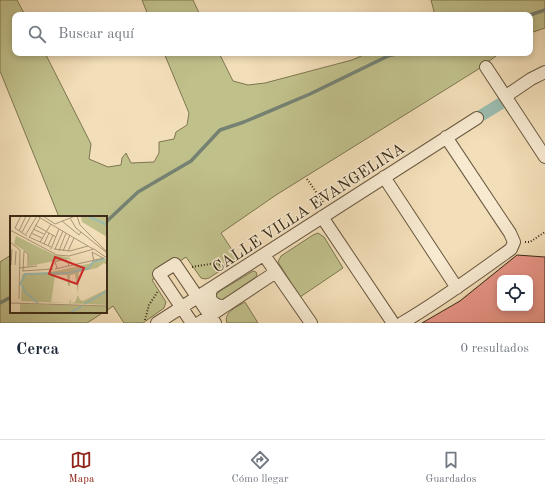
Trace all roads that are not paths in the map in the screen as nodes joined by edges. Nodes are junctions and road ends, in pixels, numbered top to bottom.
1 (486, 67) dead end
2 (545, 72) edge
3 (506, 96) junction
4 (477, 118) dead end
5 (446, 137) junction
6 (545, 157) edge
7 (384, 177) junction
8 (326, 214) junction
9 (264, 255) junction
10 (276, 272) junction
11 (457, 288) junction
12 (197, 311) edge
13 (157, 323) edge
14 (311, 323) edge
15 (393, 323) edge
16 (402, 323) edge

1 - 3 street
2 - 3 street
3 - 6 street
4 - 5 street, CALLE VILLA EVANGELINA
5 - 7 street, CALLE VILLA EVANGELINA
5 - 11 street
7 - 8 street, CALLE VILLA EVANGELINA
7 - 11 street
8 - 9 street, CALLE VILLA EVANGELINA
8 - 15 street
9 - 10 street
9 - 12 street, CALLE VILLA EVANGELINA
10 - 12 street, CALLE VILLA EVANGELINA
10 - 14 street
11 - 16 street
12 - 13 street, CALLE VILLA EVANGELINA

